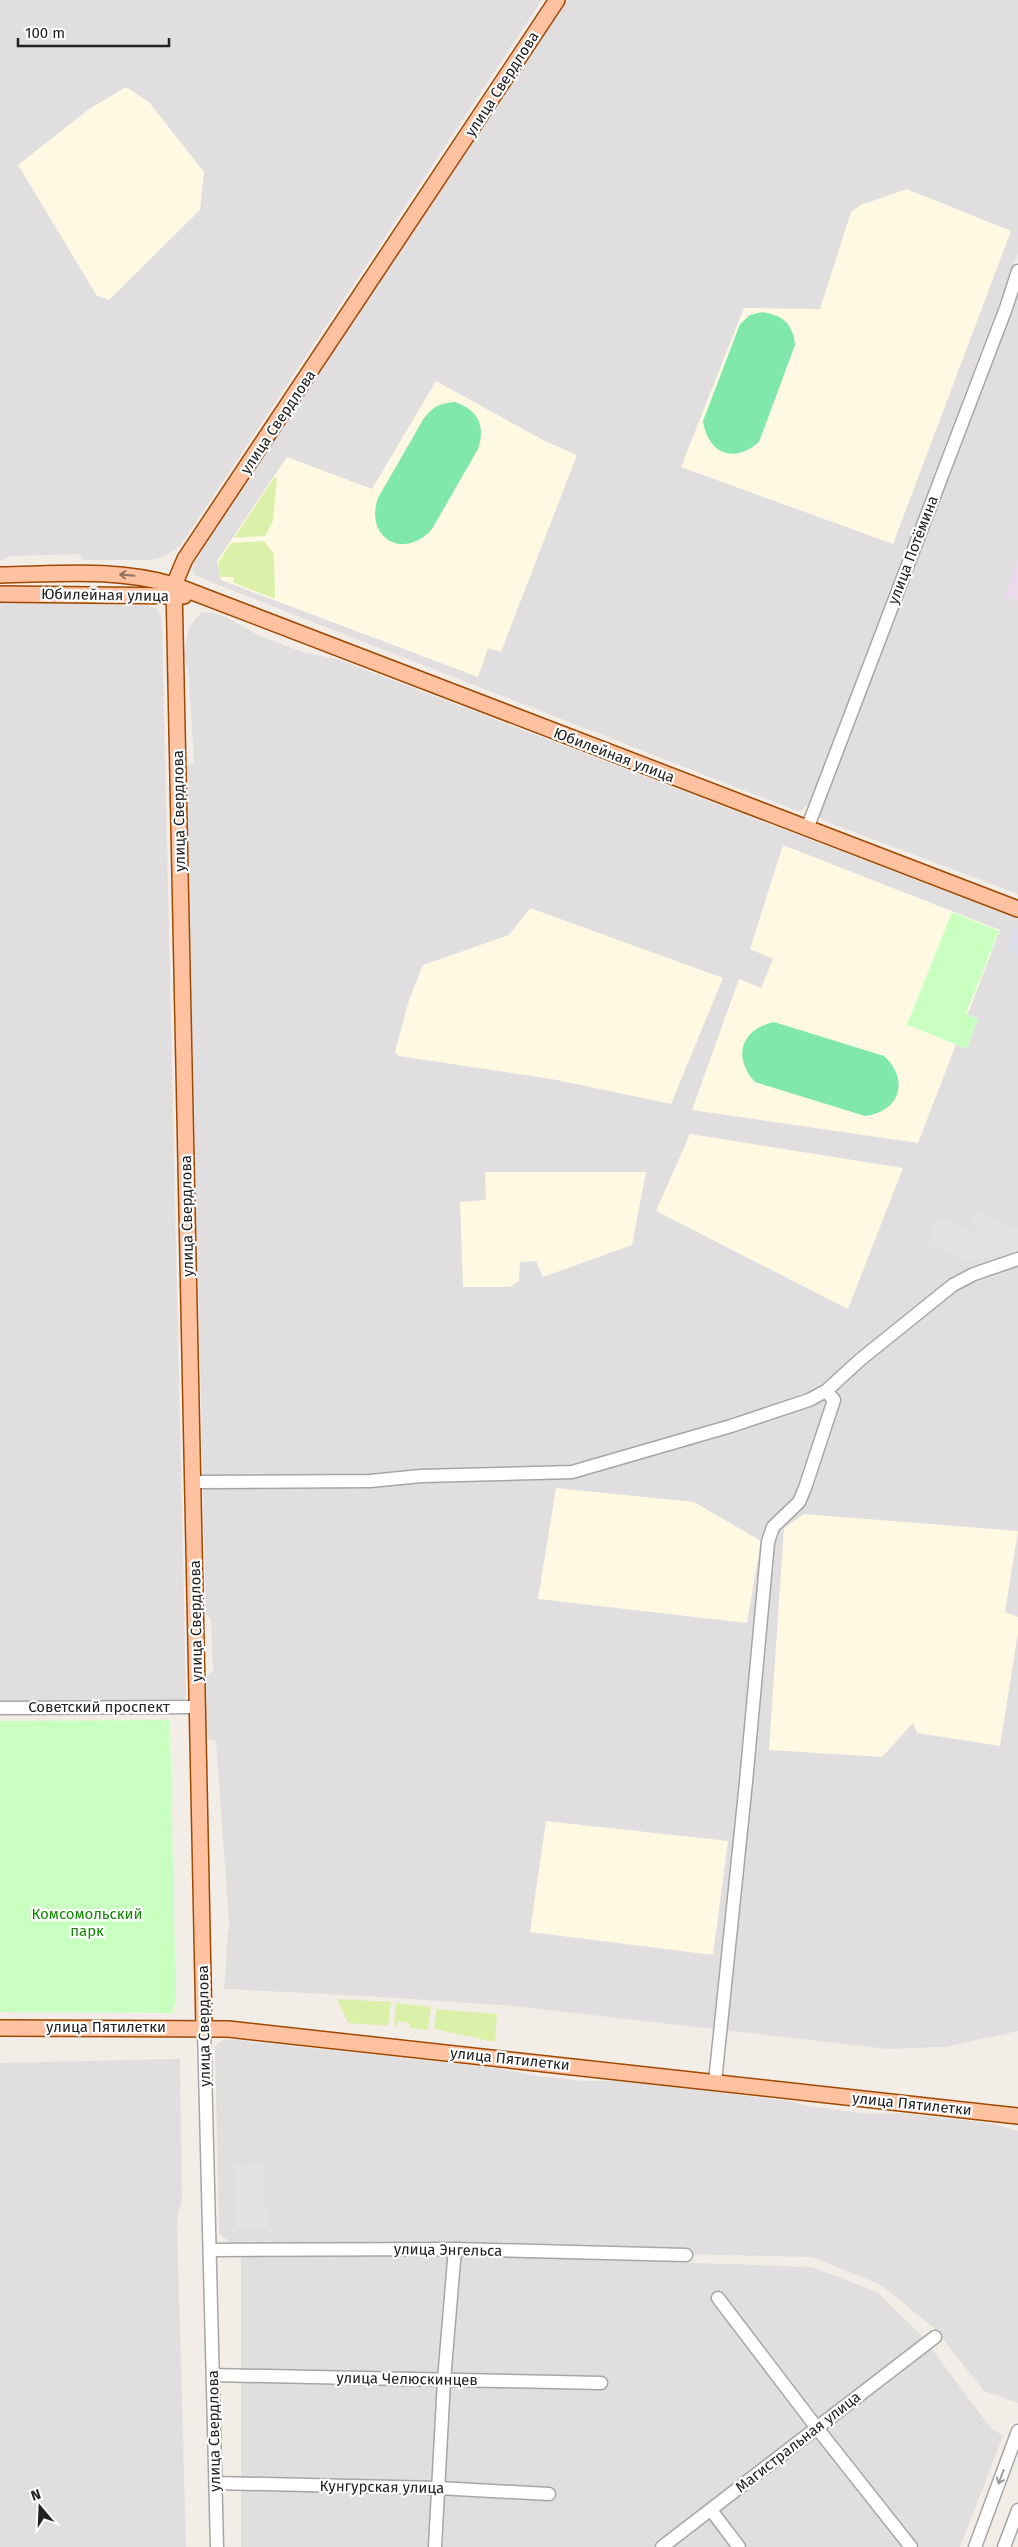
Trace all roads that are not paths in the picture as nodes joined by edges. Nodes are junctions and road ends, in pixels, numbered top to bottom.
1 (558, 0) edge
2 (1018, 271) edge
3 (0, 575) edge
4 (174, 590) junction
5 (0, 594) edge
6 (807, 829) junction
7 (1018, 909) edge
8 (1018, 1259) edge
9 (826, 1390) junction
10 (193, 1482) junction
11 (198, 1707) junction
12 (0, 1708) edge
13 (0, 2028) edge
14 (204, 2028) junction
15 (715, 2082) junction
16 (1018, 2116) edge
17 (455, 2249) junction
18 (210, 2250) junction
19 (686, 2255) dead end
20 (718, 2298) dead end
21 (934, 2337) dead end
22 (213, 2375) junction
23 (444, 2380) junction
24 (601, 2383) dead end
25 (816, 2428) junction
26 (1018, 2431) edge
27 (216, 2483) junction
28 (438, 2488) junction
29 (549, 2494) dead end
30 (711, 2510) junction
31 (1018, 2510) edge
32 (218, 2547) edge
33 (435, 2547) edge
34 (662, 2547) edge
35 (739, 2547) edge
36 (912, 2547) edge
37 (975, 2547) edge
38 (1004, 2547) edge

1 - 4 main road, улица Свердлова
2 - 6 street, улица Потёмина
4 -> 3 main road, Юбилейная улица
4 - 5 main road, Юбилейная улица
4 - 6 main road, Юбилейная улица
4 - 10 main road, улица Свердлова
6 - 7 main road, Юбилейная улица
8 - 9 street
9 - 10 street
9 - 15 street
10 - 11 main road, улица Свердлова
11 - 12 street, Советский проспект
11 - 14 main road, улица Свердлова
13 - 14 main road, улица Пятилетки
14 - 15 main road, улица Пятилетки
14 - 18 street, улица Свердлова
15 - 16 main road, улица Пятилетки
17 - 18 street, улица Энгельса
17 - 19 street, улица Энгельса
17 - 23 street
18 - 22 street, улица Свердлова
20 - 25 street
21 - 25 street, Магистральная улица
22 - 23 street, улица Челюскинцев
22 - 27 street, улица Свердлова
23 - 24 street, улица Челюскинцев
23 - 28 street
25 - 30 street, Магистральная улица
25 - 36 street
26 -> 37 street
27 - 28 street, Кунгурская улица
27 - 32 street, улица Свердлова
28 - 29 street, Кунгурская улица
28 - 33 street
30 - 34 street, Магистральная улица
30 - 35 street
31 - 38 street

